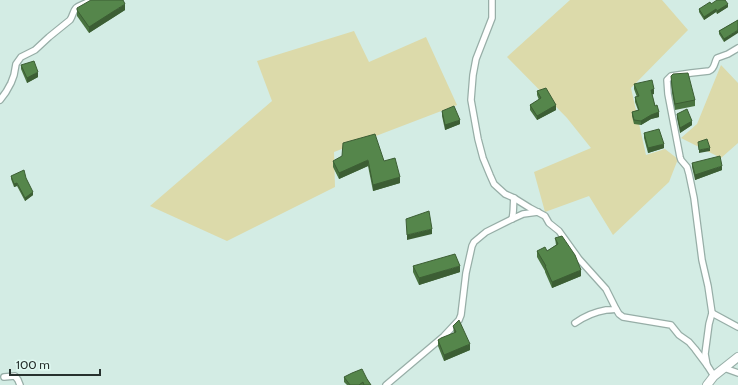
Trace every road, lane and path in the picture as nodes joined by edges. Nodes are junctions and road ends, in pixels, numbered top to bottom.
1 (90, 0) edge
2 (492, 0) edge
3 (738, 48) edge
4 (0, 100) edge
5 (514, 198) junction
6 (538, 212) junction
7 (512, 219) junction
8 (616, 309) junction
9 (712, 313) junction
10 (575, 323) dead end
11 (738, 327) edge
12 (738, 357) edge
13 (707, 365) junction
14 (724, 368) junction
15 (738, 373) edge
16 (714, 376) junction
17 (4, 377) dead end
18 (20, 385) edge
19 (386, 385) edge
20 (707, 385) edge

1 - 4 street
2 - 5 street
3 - 9 street
5 - 6 street
5 - 7 street
6 - 7 street
6 - 8 street
7 - 19 street
8 - 10 street
8 - 13 street
9 - 11 street
9 - 13 street
12 - 14 street
13 - 16 street
14 - 15 street
14 - 16 street
16 - 20 street
17 - 18 street

